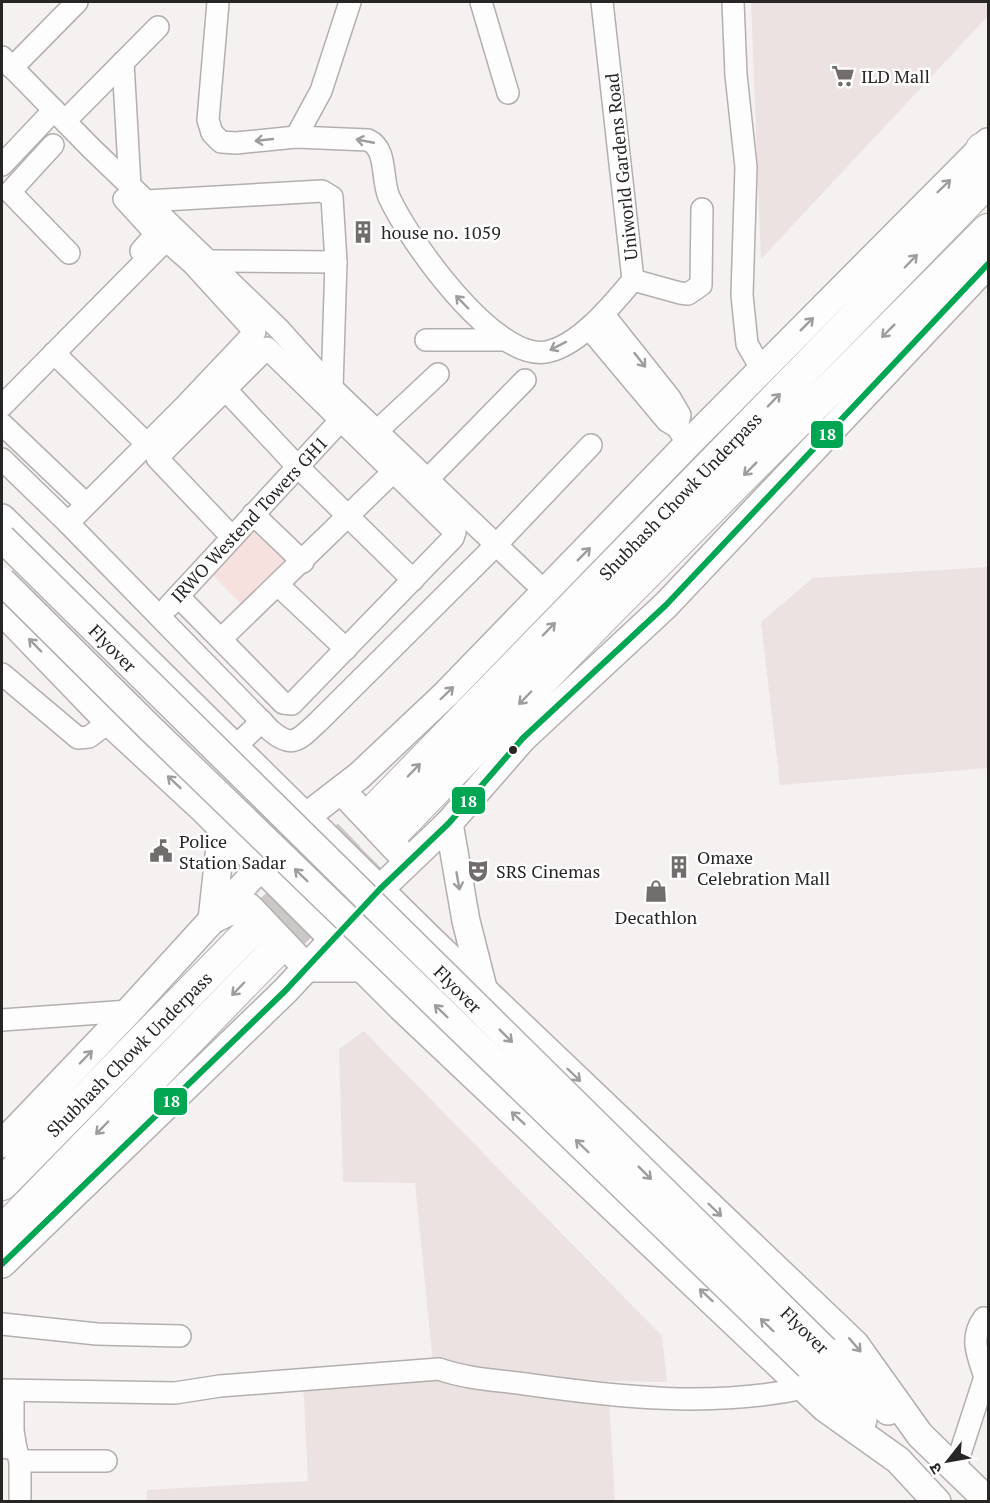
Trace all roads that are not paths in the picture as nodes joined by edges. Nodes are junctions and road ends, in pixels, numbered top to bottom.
1 (77, 2) edge
2 (218, 2) edge
3 (350, 2) edge
4 (481, 2) edge
5 (603, 2) edge
6 (733, 2) edge
7 (158, 27) dead end
8 (123, 62) junction
9 (7, 63) edge
10 (508, 93) dead end
11 (60, 116) junction
12 (296, 137) junction
13 (53, 145) dead end
14 (986, 149) edge
15 (2, 165) edge
16 (988, 181) edge
17 (122, 188) junction
18 (4, 192) edge
19 (146, 201) junction
20 (702, 209) dead end
21 (988, 230) edge
22 (69, 253) dead end
23 (208, 261) junction
24 (336, 261) junction
25 (988, 264) edge
26 (633, 280) junction
27 (596, 321) junction
28 (426, 340) dead end
29 (506, 340) junction
30 (54, 353) junction
31 (762, 370) junction
32 (438, 374) dead end
33 (525, 380) dead end
34 (332, 388) junction
35 (225, 389) junction
36 (2, 392) edge
37 (2, 406) edge
38 (340, 421) junction
39 (2, 424) edge
40 (377, 431) junction
41 (682, 436) junction
42 (147, 444) junction
43 (591, 445) dead end
44 (2, 459) edge
45 (297, 466) junction
46 (393, 472) junction
47 (428, 479) junction
48 (86, 504) junction
49 (253, 514) junction
50 (351, 516) junction
51 (2, 518) edge
52 (68, 523) junction
53 (231, 536) junction
54 (2, 538) edge
55 (495, 546) junction
56 (303, 562) junction
57 (413, 580) junction
58 (2, 581) edge
59 (534, 581) dead end
60 (278, 585) junction
61 (178, 596) junction
62 (2, 611) edge
63 (159, 617) junction
64 (221, 639) junction
65 (346, 649) junction
66 (2, 676) edge
67 (262, 720) junction
68 (109, 722) junction
69 (242, 754) junction
70 (270, 782) junction
71 (350, 783) junction
72 (202, 808) junction
73 (307, 816) junction
74 (449, 823) junction
75 (222, 828) junction
76 (408, 862) junction
77 (260, 867) junction
78 (380, 889) junction
79 (212, 920) junction
80 (257, 924) tunnel mouth
81 (334, 937) junction
82 (431, 940) junction
83 (279, 947) tunnel mouth
84 (307, 968) junction
85 (364, 968) junction
86 (483, 988) junction
87 (389, 994) junction
88 (129, 1011) junction
89 (2, 1020) edge
90 (5, 1138) edge
91 (2, 1184) edge
92 (2, 1232) edge
93 (2, 1264) edge
94 (984, 1318) dead end
95 (2, 1324) edge
96 (180, 1336) dead end
97 (813, 1368) junction
98 (987, 1376) edge
99 (7, 1391) edge
100 (920, 1435) junction
101 (12, 1453) edge
102 (106, 1461) dead end
103 (955, 1469) junction
104 (988, 1501) edge
105 (20, 1502) edge
106 (937, 1502) edge

1 - 9 street
12 -> 2 street, Uniworld Gardens Road
3 - 12 street
4 - 10 street
5 - 26 street, Uniworld Gardens Road
6 - 31 street
7 - 8 street
8 - 11 street
8 - 17 street
9 - 11 street
11 - 15 street
11 - 17 street
29 -> 12 street, Uniworld Gardens Road
13 - 18 street
31 -> 14 main road
21 -> 16 highway, Shubhash Chowk Underpass
17 - 19 street
17 - 36 street
18 - 22 street
19 - 23 street
19 - 24 street
20 - 26 street
23 - 24 street
23 - 34 street
24 - 34 street
25 - 74 main road
26 - 27 street, Uniworld Gardens Road
27 -> 29 street, Uniworld Gardens Road
27 - 41 street
28 - 29 street
30 - 37 street
30 - 42 street
30 - 42 street
31 - 41 main road
32 - 40 street
33 - 47 street
34 - 40 street
35 - 38 street
35 - 45 street
35 - 53 street
38 - 45 street, IRWO Westend Towers GH1
38 - 46 street
39 - 48 street
40 - 47 street
71 -> 41 main road
42 - 48 street
43 - 55 street
44 - 52 street
45 - 49 street, IRWO Westend Towers GH1
45 - 50 street
46 - 50 street
46 - 57 street
47 - 55 street
48 - 52 street
49 - 53 street, IRWO Westend Towers GH1
49 - 56 street
50 - 56 street
50 - 57 street
51 - 69 main road
52 - 63 street
53 - 61 street, IRWO Westend Towers GH1
54 -> 97 main road, Flyover, bridge
55 - 59 street
55 - 67 street
56 - 60 street
57 - 65 street
97 -> 58 main road, Flyover, bridge
60 - 64 street
60 - 65 street
61 - 63 street, IRWO Westend Towers GH1
61 - 64 street
68 -> 62 main road
63 - 67 street
64 - 65 street
66 - 68 street
67 - 69 street
72 -> 68 main road
69 - 70 main road
69 - 72 main road
70 - 71 main road
70 - 73 main road
71 - 73 main road
71 - 76 main road
72 - 75 main road
73 - 77 main road
73 - 78 main road
74 - 76 main road
74 -> 86 main road
75 - 77 main road
75 - 79 main road
76 - 78 main road
77 - 79 main road
77 - 81 main road
78 - 81 main road
78 - 82 main road
79 - 84 main road
79 - 88 main road
80 - 91 highway, Shubhash Chowk Underpass
81 - 84 main road
81 - 85 main road
82 - 86 main road
82 - 87 main road
83 -> 92 highway, Shubhash Chowk Underpass
84 - 85 main road
84 - 93 main road
85 - 87 main road
86 -> 100 main road
97 -> 87 main road
88 - 89 street
90 -> 88 main road
94 - 98 street
95 - 96 street
97 - 99 street
97 - 100 main road, Flyover
97 - 106 main road, Flyover
98 - 103 street
99 - 101 street
100 - 103 main road
101 - 102 street
101 - 105 street
103 - 104 main road

